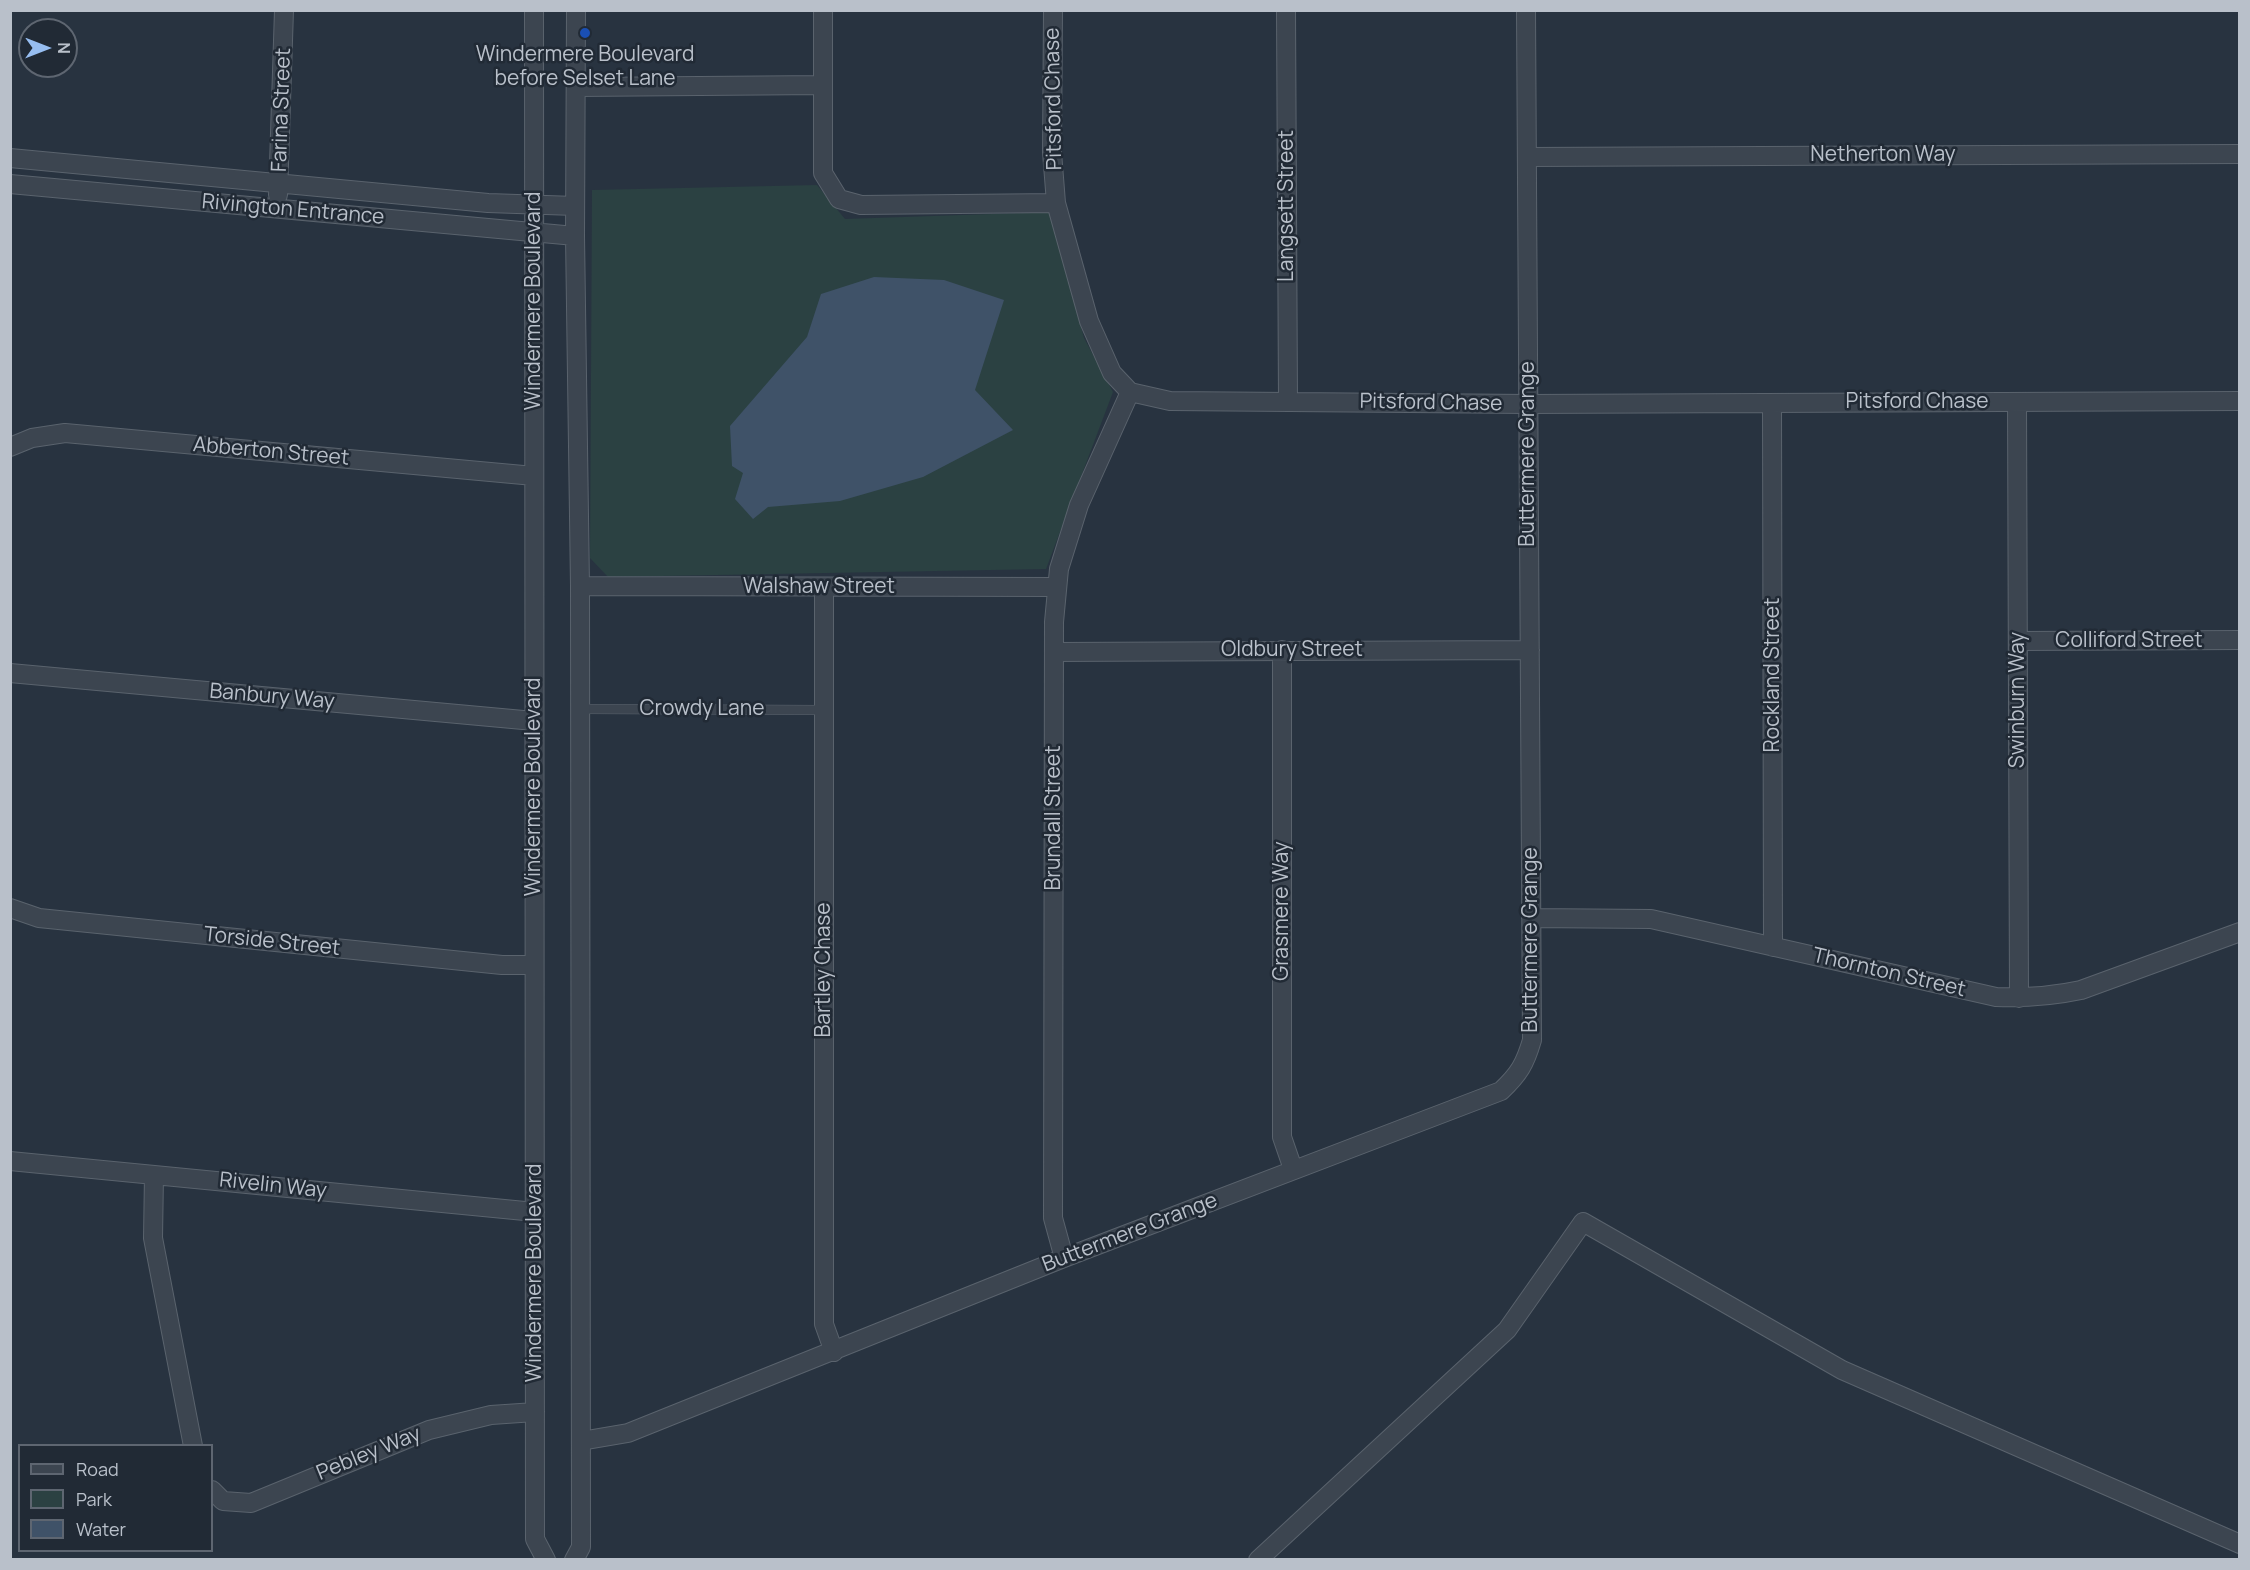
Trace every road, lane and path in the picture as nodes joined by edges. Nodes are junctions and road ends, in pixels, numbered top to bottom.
1 (285, 10) edge
2 (534, 10) edge
3 (576, 10) edge
4 (823, 10) edge
5 (1053, 10) edge
6 (1286, 10) edge
7 (1526, 10) edge
8 (823, 86) junction
9 (576, 87) junction
10 (2240, 154) edge
11 (1527, 157) junction
12 (10, 158) edge
13 (279, 183) junction
14 (10, 184) edge
15 (1056, 203) junction
16 (534, 204) junction
17 (575, 206) junction
18 (278, 209) junction
19 (534, 233) junction
20 (575, 236) junction
21 (1130, 392) junction
22 (2240, 401) edge
23 (1287, 402) junction
24 (2017, 402) junction
25 (1772, 403) junction
26 (1528, 404) junction
27 (10, 447) edge
28 (534, 476) junction
29 (580, 586) junction
30 (824, 586) junction
31 (1057, 587) junction
32 (2240, 640) edge
33 (2018, 642) junction
34 (1282, 650) junction
35 (1530, 650) junction
36 (1054, 652) junction
37 (10, 673) edge
38 (580, 709) junction
39 (824, 710) junction
40 (534, 721) junction
41 (10, 908) edge
42 (1531, 918) junction
43 (2240, 932) edge
44 (1773, 947) junction
45 (534, 965) junction
46 (2019, 998) junction
47 (10, 1161) edge
48 (1293, 1169) junction
49 (154, 1175) junction
50 (535, 1212) junction
51 (1064, 1258) junction
52 (834, 1352) junction
53 (535, 1412) junction
54 (581, 1441) junction
55 (193, 1444) edge
56 (213, 1491) edge
57 (2240, 1544) edge
58 (546, 1560) edge
59 (574, 1560) edge
60 (1258, 1560) edge

1 - 13 street, Farina Street
2 - 16 street, Windermere Boulevard
3 - 9 street, Windermere Boulevard
4 - 8 street
5 - 15 street, Pitsford Chase
6 - 23 street, Langsett Street
7 - 11 street, Buttermere Grange
8 - 9 street
8 - 15 street
9 - 17 street, Windermere Boulevard
10 - 11 street, Netherton Way
11 - 26 street, Buttermere Grange
12 - 13 street, Rivington Entrance
13 - 16 street, Rivington Entrance
13 - 18 street, Farina Street
14 - 18 street, Rivington Entrance
15 - 21 street, Pitsford Chase
16 - 17 street, Rivington Entrance
16 - 19 street, Windermere Boulevard
17 - 20 street, Windermere Boulevard
18 - 19 street, Rivington Entrance
19 - 20 street, Rivington Entrance
19 - 28 street, Windermere Boulevard
20 - 29 street, Windermere Boulevard
21 - 23 street, Pitsford Chase
21 - 31 street, Brundall Street
22 - 24 street, Pitsford Chase
23 - 26 street, Pitsford Chase
24 - 25 street, Pitsford Chase
24 - 33 street, Swinburn Way
25 - 26 street, Pitsford Chase
25 - 44 street, Rockland Street
26 - 35 street, Buttermere Grange
27 - 28 street, Abberton Street
28 - 40 street, Windermere Boulevard
29 - 30 street, Walshaw Street
29 - 38 street, Windermere Boulevard
30 - 31 street, Walshaw Street
30 - 39 street, Bartley Chase
31 - 36 street, Brundall Street
32 - 33 street, Colliford Street
33 - 46 street, Swinburn Way
34 - 35 street, Oldbury Street
34 - 36 street, Oldbury Street
34 - 48 street, Grasmere Way
35 - 42 street, Buttermere Grange
36 - 51 street, Brundall Street
37 - 40 street, Banbury Way
38 - 39 lane, Crowdy Lane
38 - 54 street, Windermere Boulevard
39 - 52 street, Bartley Chase
40 - 45 street, Windermere Boulevard
41 - 45 street, Torside Street
42 - 44 street, Thornton Street
42 - 48 street, Buttermere Grange
43 - 46 street, Thornton Street
44 - 46 street, Thornton Street
45 - 50 street, Windermere Boulevard
47 - 49 street, Rivelin Way
48 - 51 street, Buttermere Grange
49 - 50 street, Rivelin Way
49 - 55 street
50 - 53 street, Windermere Boulevard
51 - 52 street, Buttermere Grange
52 - 54 street, Buttermere Grange
53 - 56 street, Pebley Way
53 - 58 street, Windermere Boulevard
54 - 59 street, Windermere Boulevard
57 - 60 street

